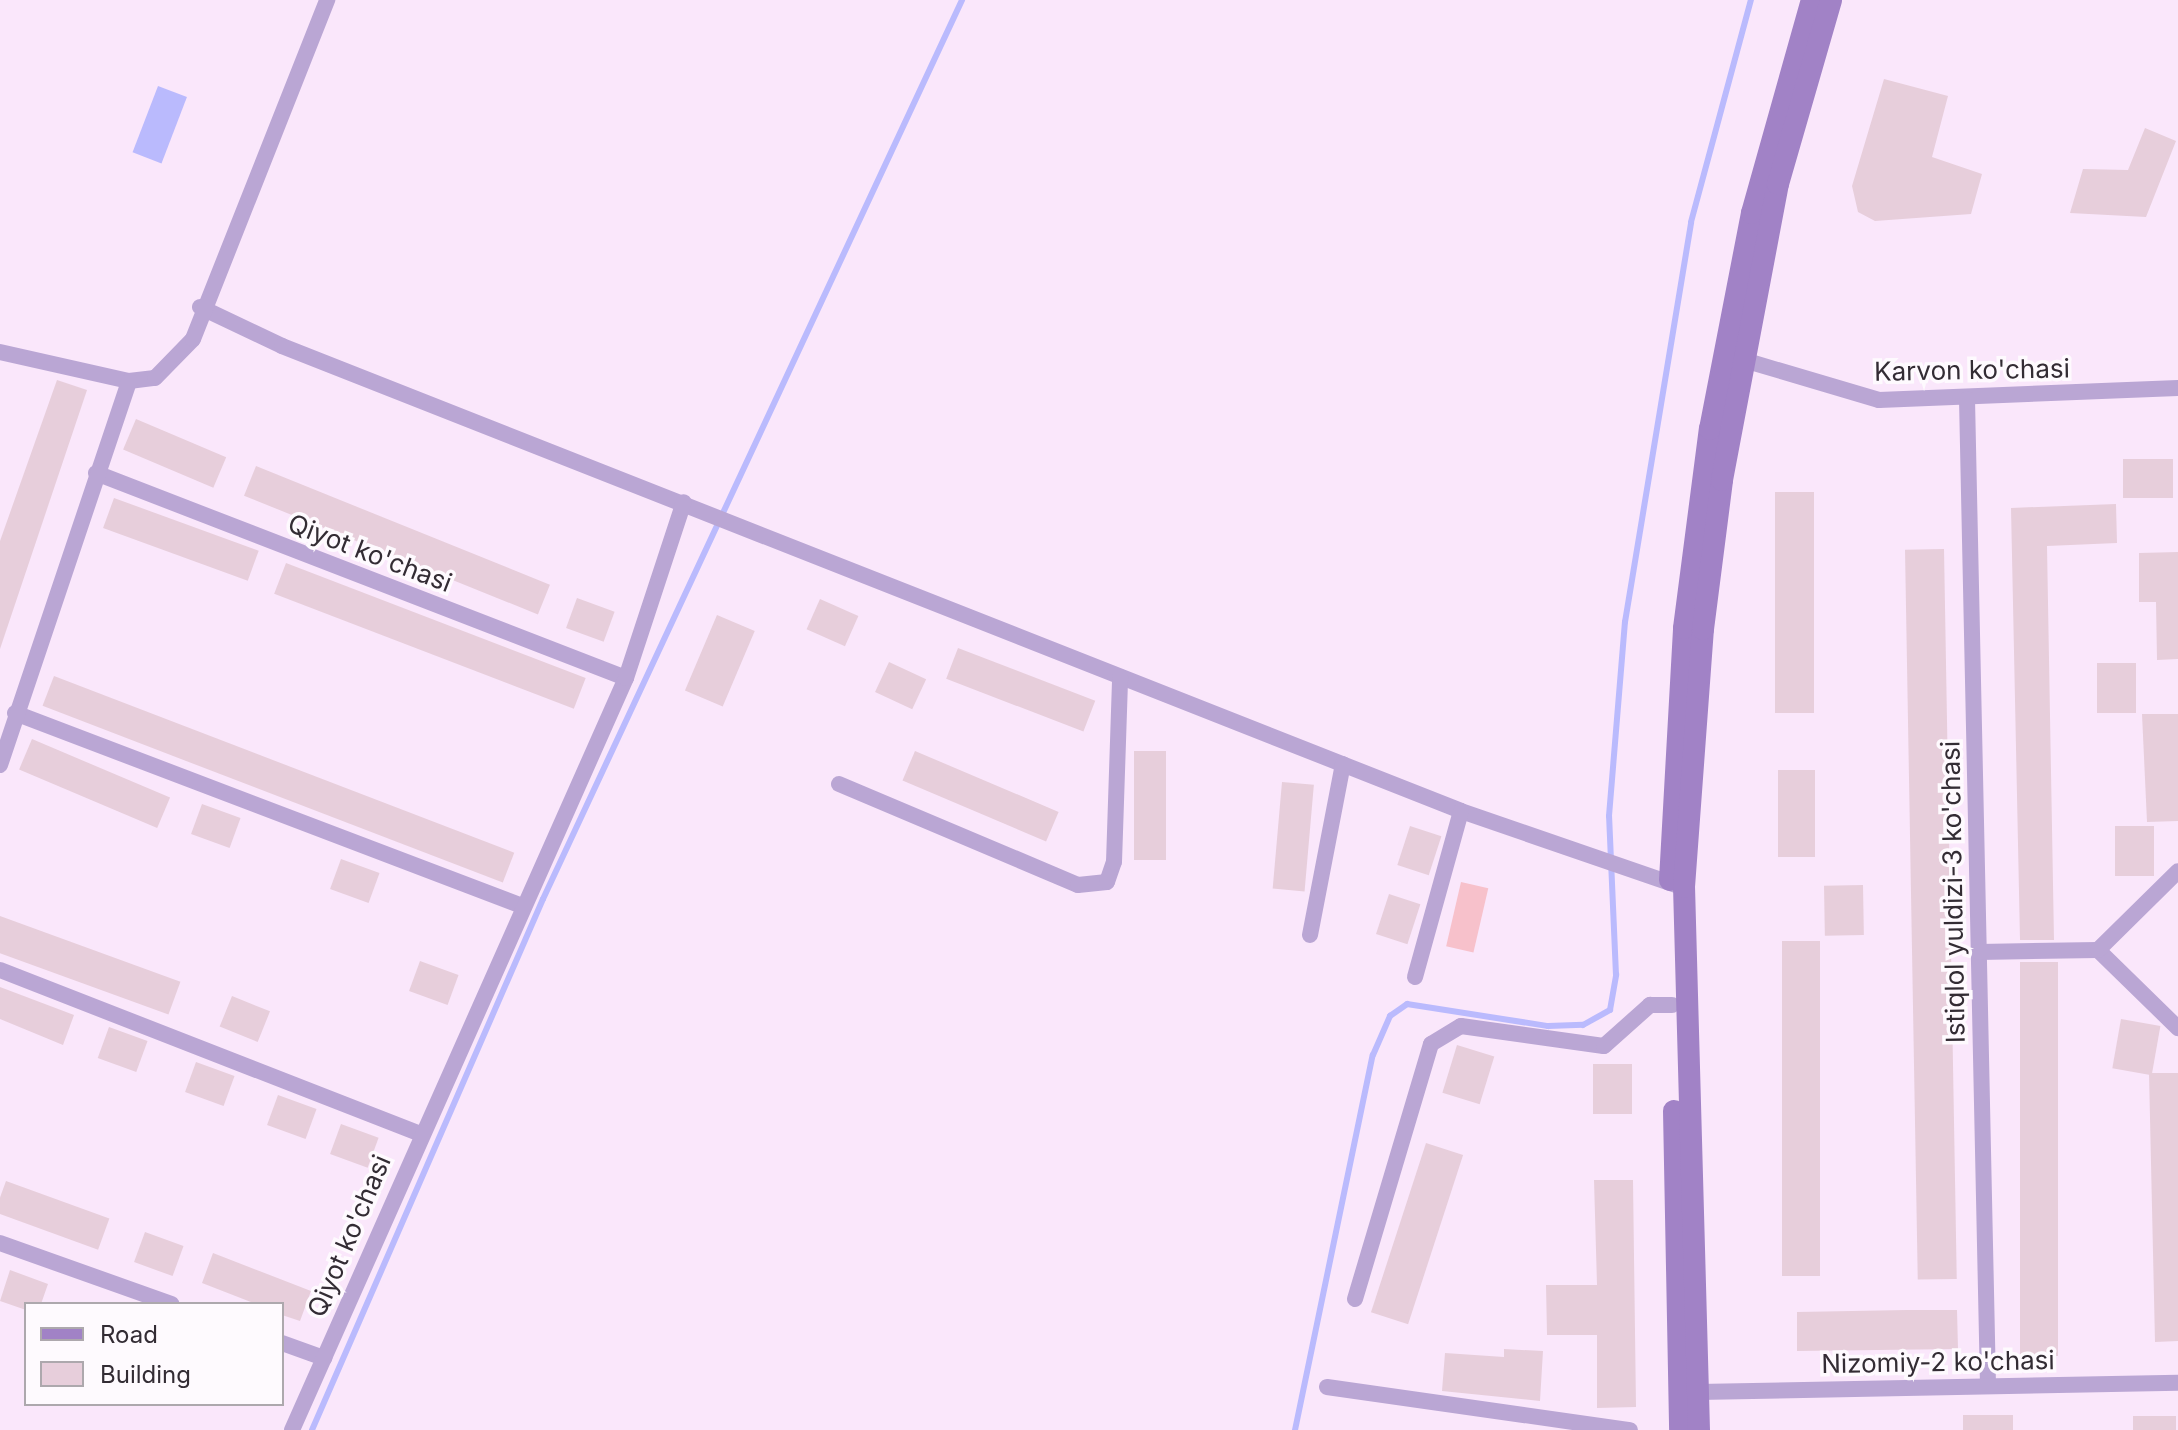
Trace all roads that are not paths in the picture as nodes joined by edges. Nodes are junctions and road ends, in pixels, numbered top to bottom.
1 (327, 0) edge
2 (1812, 0) edge
3 (1831, 0) edge
4 (200, 307) junction
5 (0, 352) edge
6 (1734, 357) junction
7 (129, 381) junction
8 (2178, 388) edge
9 (1967, 399) junction
10 (96, 473) junction
11 (684, 502) junction
12 (1120, 677) junction
13 (626, 678) junction
14 (15, 713) junction
15 (1343, 764) junction
16 (0, 765) edge
17 (839, 784) dead end
18 (1461, 811) junction
19 (2178, 871) edge
20 (1677, 885) junction
21 (522, 906) junction
22 (1310, 935) dead end
23 (2098, 950) junction
24 (1979, 952) junction
25 (0, 970) edge
26 (1415, 977) dead end
27 (1672, 1005) junction
28 (2178, 1028) edge
29 (418, 1133) junction
30 (0, 1243) edge
31 (1355, 1299) dead end
32 (165, 1302) edge
33 (284, 1344) edge
34 (324, 1358) junction
35 (2178, 1383) edge
36 (1988, 1384) junction
37 (1327, 1387) dead end
38 (1698, 1392) junction
39 (292, 1430) edge
40 (1630, 1430) edge
41 (1680, 1430) edge
42 (1699, 1430) edge

1 - 4 street
2 - 6 main road
3 - 6 main road
4 - 7 street
4 - 11 street
5 - 7 street
6 - 9 street, Karvon ko'chasi
6 - 20 main road
7 - 10 street
8 - 9 street, Karvon ko'chasi
9 - 24 street, Istiqlol yuldizi-3 ko'chasi
10 - 13 street, Qiyot ko'chasi
10 - 14 street
11 - 12 street
11 - 13 street, Qiyot ko'chasi
12 - 15 street
12 - 17 street
13 - 21 street, Qiyot ko'chasi
14 - 16 street
14 - 21 street
15 - 18 street
15 - 22 street
18 - 20 street
18 - 26 street
19 - 23 street
20 - 27 main road
20 - 38 main road
21 - 29 street, Qiyot ko'chasi
23 - 24 street
23 - 28 street
24 - 36 street, Istiqlol yuldizi-3 ko'chasi
25 - 29 street, Qiyot ko'chasi
27 - 31 street
27 - 41 main road
29 - 34 street, Qiyot ko'chasi
30 - 32 street
33 - 34 street, Qiyot ko'chasi
34 - 39 street, Qiyot ko'chasi
35 - 36 street, Nizomiy-2 ko'chasi
36 - 38 street, Nizomiy-2 ko'chasi
37 - 40 street
38 - 42 main road

